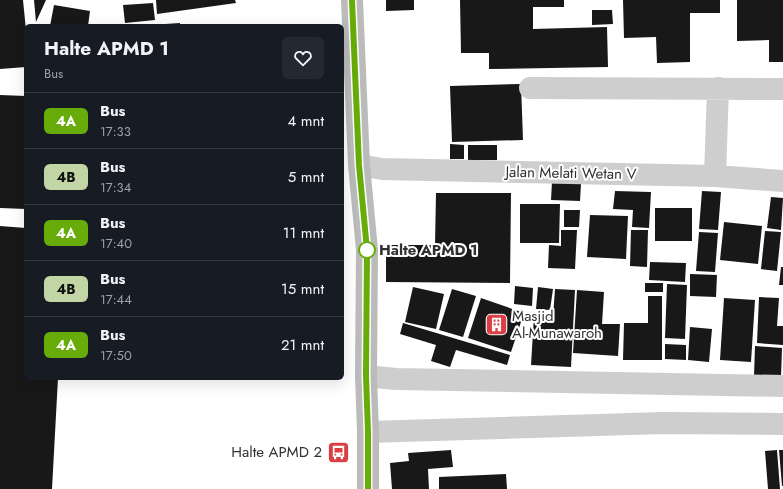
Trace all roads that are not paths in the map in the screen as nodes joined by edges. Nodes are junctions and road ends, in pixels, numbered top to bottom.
1 (352, 0) edge
2 (530, 88) dead end
3 (718, 88) junction
4 (783, 89) edge
5 (359, 165) junction
6 (715, 176) junction
7 (783, 181) edge
8 (366, 376) junction
9 (783, 386) edge
10 (783, 424) edge
11 (368, 432) junction
12 (368, 489) edge

1 - 5 main road
2 - 3 street
3 - 4 street
3 - 6 street
5 - 6 street, Jalan Melati Wetan V
5 - 8 main road
6 - 7 street, Jalan Melati Wetan V
8 - 9 street
8 - 11 main road
10 - 11 street
11 - 12 main road

